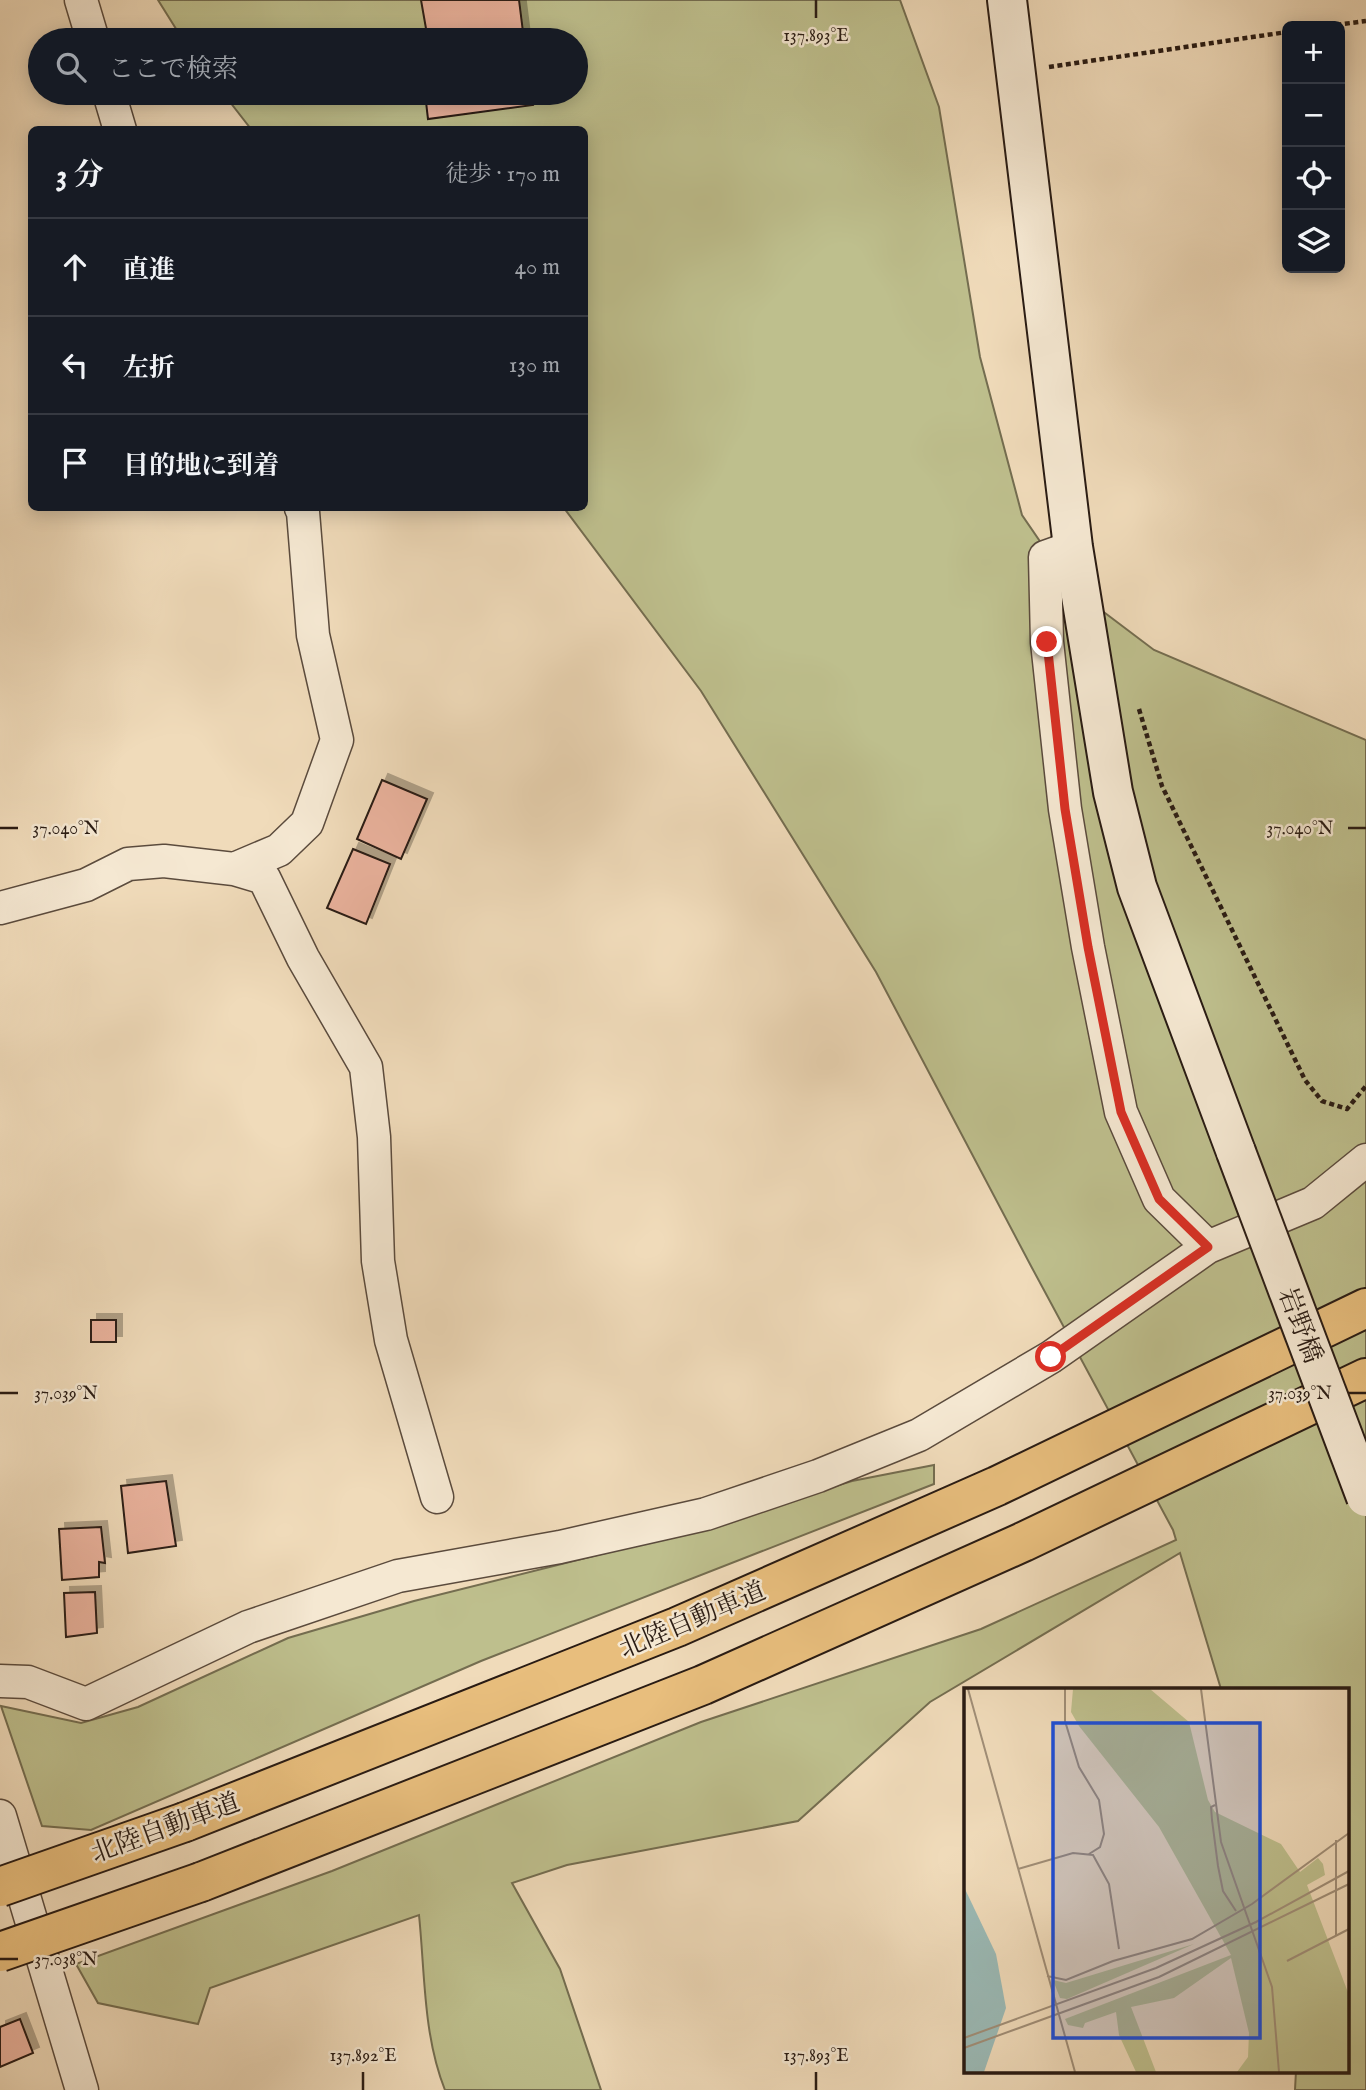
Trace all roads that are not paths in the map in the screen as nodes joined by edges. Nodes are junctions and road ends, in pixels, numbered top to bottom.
1 (81, 0) edge
2 (1007, 0) edge
3 (89, 28) edge
4 (113, 105) edge
5 (119, 126) edge
6 (302, 511) edge
7 (1073, 547) junction
8 (234, 869) junction
9 (0, 908) edge
10 (1366, 1160) edge
11 (1208, 1247) junction
12 (1366, 1308) edge
13 (1366, 1378) edge
14 (437, 1497) dead end
15 (1366, 1497) edge
16 (0, 1681) edge
17 (0, 1816) edge
18 (0, 1886) edge
19 (0, 1952) edge
20 (82, 2090) edge

1 - 3 street
2 - 7 street, 岩野橋
4 - 5 street
6 - 8 street
7 - 11 street
7 - 15 street, 岩野橋, bridge
8 - 9 street
8 - 14 street
10 - 11 street
11 - 16 street
12 - 18 highway, 北陸自動車道, bridge
13 - 19 highway, bridge
17 - 20 street

